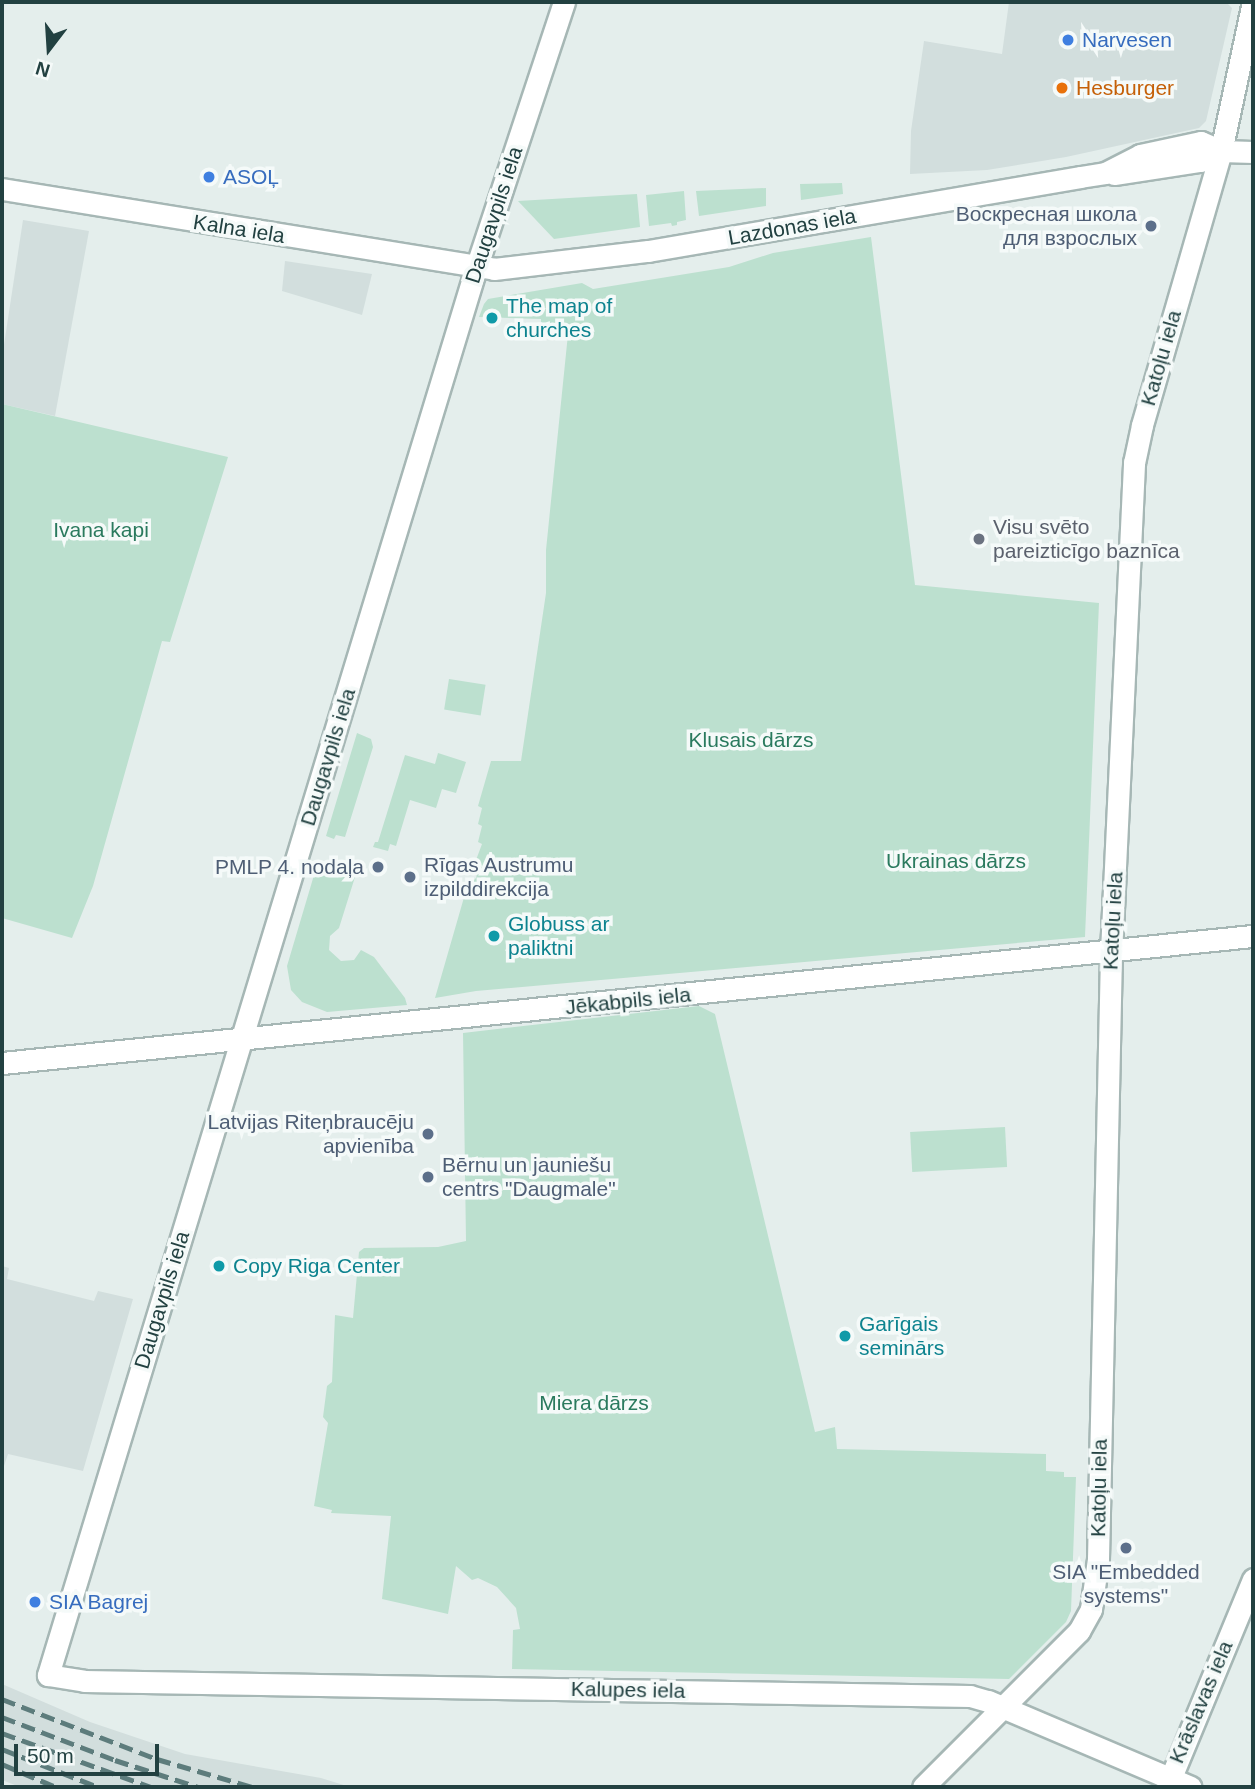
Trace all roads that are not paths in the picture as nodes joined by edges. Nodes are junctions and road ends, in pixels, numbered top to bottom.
1 (564, 2) edge
2 (1253, 2) edge
3 (1221, 151) junction
4 (1253, 152) edge
5 (2, 189) edge
6 (476, 268) junction
7 (1253, 936) edge
8 (1111, 952) junction
9 (241, 1040) junction
10 (2, 1063) edge
11 (1253, 1579) edge
12 (48, 1675) joint
13 (1002, 1708) junction
14 (1168, 1783) edge
15 (923, 1787) edge
16 (1191, 1787) edge

1 - 6 street, Daugavpils iela
2 - 3 street, Katoļu iela
3 - 4 street
3 - 6 street, Lazdonas iela
3 - 8 street, Katoļu iela
5 - 6 street, Kalna iela
6 - 9 street, Daugavpils iela
7 - 8 street, Jēkabpils iela
8 - 9 street, Jēkabpils iela
8 - 13 street, Katoļu iela
9 - 10 street, Jēkabpils iela
9 - 12 street, Daugavpils iela
11 - 14 street, Krāslavas iela
12 - 13 street, Kalupes iela
13 - 14 street, Kalupes iela
13 - 15 street, Katoļu iela
14 - 16 street, Kalupes iela

